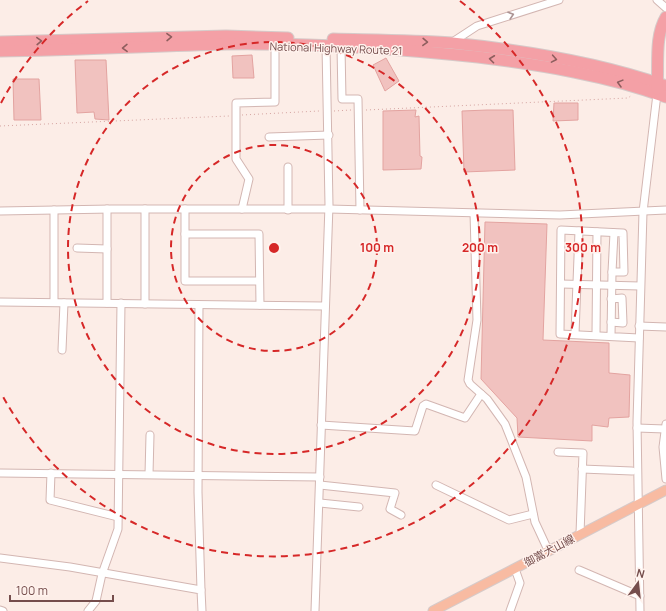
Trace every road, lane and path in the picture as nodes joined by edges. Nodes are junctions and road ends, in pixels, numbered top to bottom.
1 (558, 0) edge
2 (657, 0) edge
3 (666, 8) edge
4 (666, 17) edge
5 (0, 42) edge
6 (451, 43) junction
7 (275, 45) junction
8 (326, 46) junction
9 (341, 47) junction
10 (0, 51) edge
11 (662, 90) edge
12 (633, 94) dead end
13 (358, 110) junction
14 (328, 111) junction
15 (237, 115) junction
16 (0, 126) edge
17 (329, 135) junction
18 (269, 137) dead end
19 (288, 167) dead end
20 (107, 209) junction
21 (145, 209) junction
22 (185, 209) junction
23 (242, 209) junction
24 (329, 209) junction
25 (54, 210) junction
26 (288, 210) junction
27 (360, 210) junction
28 (666, 210) edge
29 (0, 212) edge
30 (643, 212) junction
31 (474, 213) junction
32 (560, 215) junction
33 (560, 230) junction
34 (579, 231) junction
35 (597, 232) junction
36 (614, 233) junction
37 (185, 234) junction
38 (77, 248) dead end
39 (107, 249) junction
40 (612, 272) junction
41 (259, 281) junction
42 (560, 284) junction
43 (577, 285) junction
44 (597, 285) junction
45 (612, 286) junction
46 (640, 286) junction
47 (611, 299) junction
48 (0, 302) edge
49 (54, 302) junction
50 (64, 303) junction
51 (107, 303) junction
52 (121, 303) junction
53 (145, 304) junction
54 (199, 304) junction
55 (260, 306) junction
56 (325, 306) junction
57 (611, 322) junction
58 (639, 326) junction
59 (666, 327) edge
60 (575, 334) junction
61 (596, 335) junction
62 (611, 336) junction
63 (639, 338) junction
64 (62, 350) dead end
65 (481, 394) junction
66 (321, 425) junction
67 (665, 427) edge
68 (637, 428) junction
69 (150, 435) dead end
70 (558, 452) dead end
71 (582, 469) junction
72 (632, 471) dead end
73 (0, 473) edge
74 (51, 473) junction
75 (118, 474) junction
76 (149, 474) junction
77 (199, 475) junction
78 (666, 479) edge
79 (320, 481) junction
80 (436, 485) dead end
81 (666, 490) edge
82 (320, 503) junction
83 (638, 504) junction
84 (359, 508) dead end
85 (533, 514) junction
86 (401, 515) dead end
87 (118, 517) junction
88 (580, 534) junction
89 (548, 550) junction
90 (0, 558) edge
91 (515, 569) junction
92 (579, 570) dead end
93 (102, 574) junction
94 (201, 590) junction
95 (640, 596) junction
96 (0, 610) edge
97 (3, 611) edge
98 (88, 611) edge
99 (202, 611) edge
100 (315, 611) edge
101 (433, 611) edge
102 (510, 611) edge
103 (640, 611) edge

6 -> 1 street
2 - 3 street
4 - 11 highway
5 -> 6 highway, National Highway Route 21
6 -> 11 highway, National Highway Route 21
7 - 8 highway, National Highway Route 21
7 -> 10 highway, National Highway Route 21
7 - 15 street
8 - 9 highway, National Highway Route 21
8 - 14 street
11 -> 9 highway, National Highway Route 21
9 - 13 street
11 - 30 street
12 - 13 path
13 - 14 path
13 - 27 street
14 - 15 path
14 - 17 street
15 - 16 path
15 - 23 street
17 - 18 street
17 - 24 street
19 - 26 street
20 - 21 street
20 - 25 street
20 - 39 street
21 - 22 street
21 - 53 street
22 - 23 street
22 - 37 street
23 - 26 street
24 - 26 street
24 - 27 street
24 - 56 street
25 - 29 street
25 - 49 street
27 - 31 street
28 - 30 street
30 - 32 street
30 - 46 street
31 - 32 street
31 - 65 street
32 - 33 street
33 - 34 street
33 - 42 street
34 - 35 street
34 - 43 street
35 - 36 street
35 - 44 street
36 - 40 street
36 - 40 street
37 - 41 street
37 - 41 street
38 - 39 street
39 - 51 street
40 - 45 street
41 - 55 street
42 - 43 street
42 - 60 street
43 - 44 street
43 - 60 street
44 - 45 street
44 - 61 street
45 - 46 street
45 - 47 street
46 - 58 street
47 - 57 street
47 - 57 street
48 - 49 street
49 - 50 street
50 - 51 street
50 - 64 street
51 - 52 street
52 - 53 street
52 - 75 street
53 - 54 street
54 - 55 street
54 - 77 street
55 - 56 street
56 - 66 street
57 - 62 street
58 - 59 street
58 - 63 street
60 - 61 street
61 - 62 street
62 - 63 street
63 - 68 street
65 - 66 street
65 - 85 street
66 - 79 street
67 - 68 street
67 - 78 street
68 - 83 street
69 - 76 street
70 - 71 street
71 - 72 street
71 - 88 street
73 - 74 street
74 - 75 street
74 - 87 street
75 - 76 street
75 - 87 street
76 - 77 street
77 - 79 street
77 - 94 street
79 - 82 street
79 - 86 street
80 - 85 street
81 - 83 main road, 御嵩犬山線
82 - 84 street
82 - 100 street
83 - 88 main road, 御嵩犬山線
83 - 95 street
85 - 89 street
87 - 93 street
88 - 89 main road, 御嵩犬山線
89 - 91 main road, 御嵩犬山線
90 - 93 street
91 - 101 main road, 御嵩犬山線
91 - 102 street
92 - 95 street
93 - 94 street
93 - 98 street
94 - 99 street
95 - 103 street
96 - 97 street

